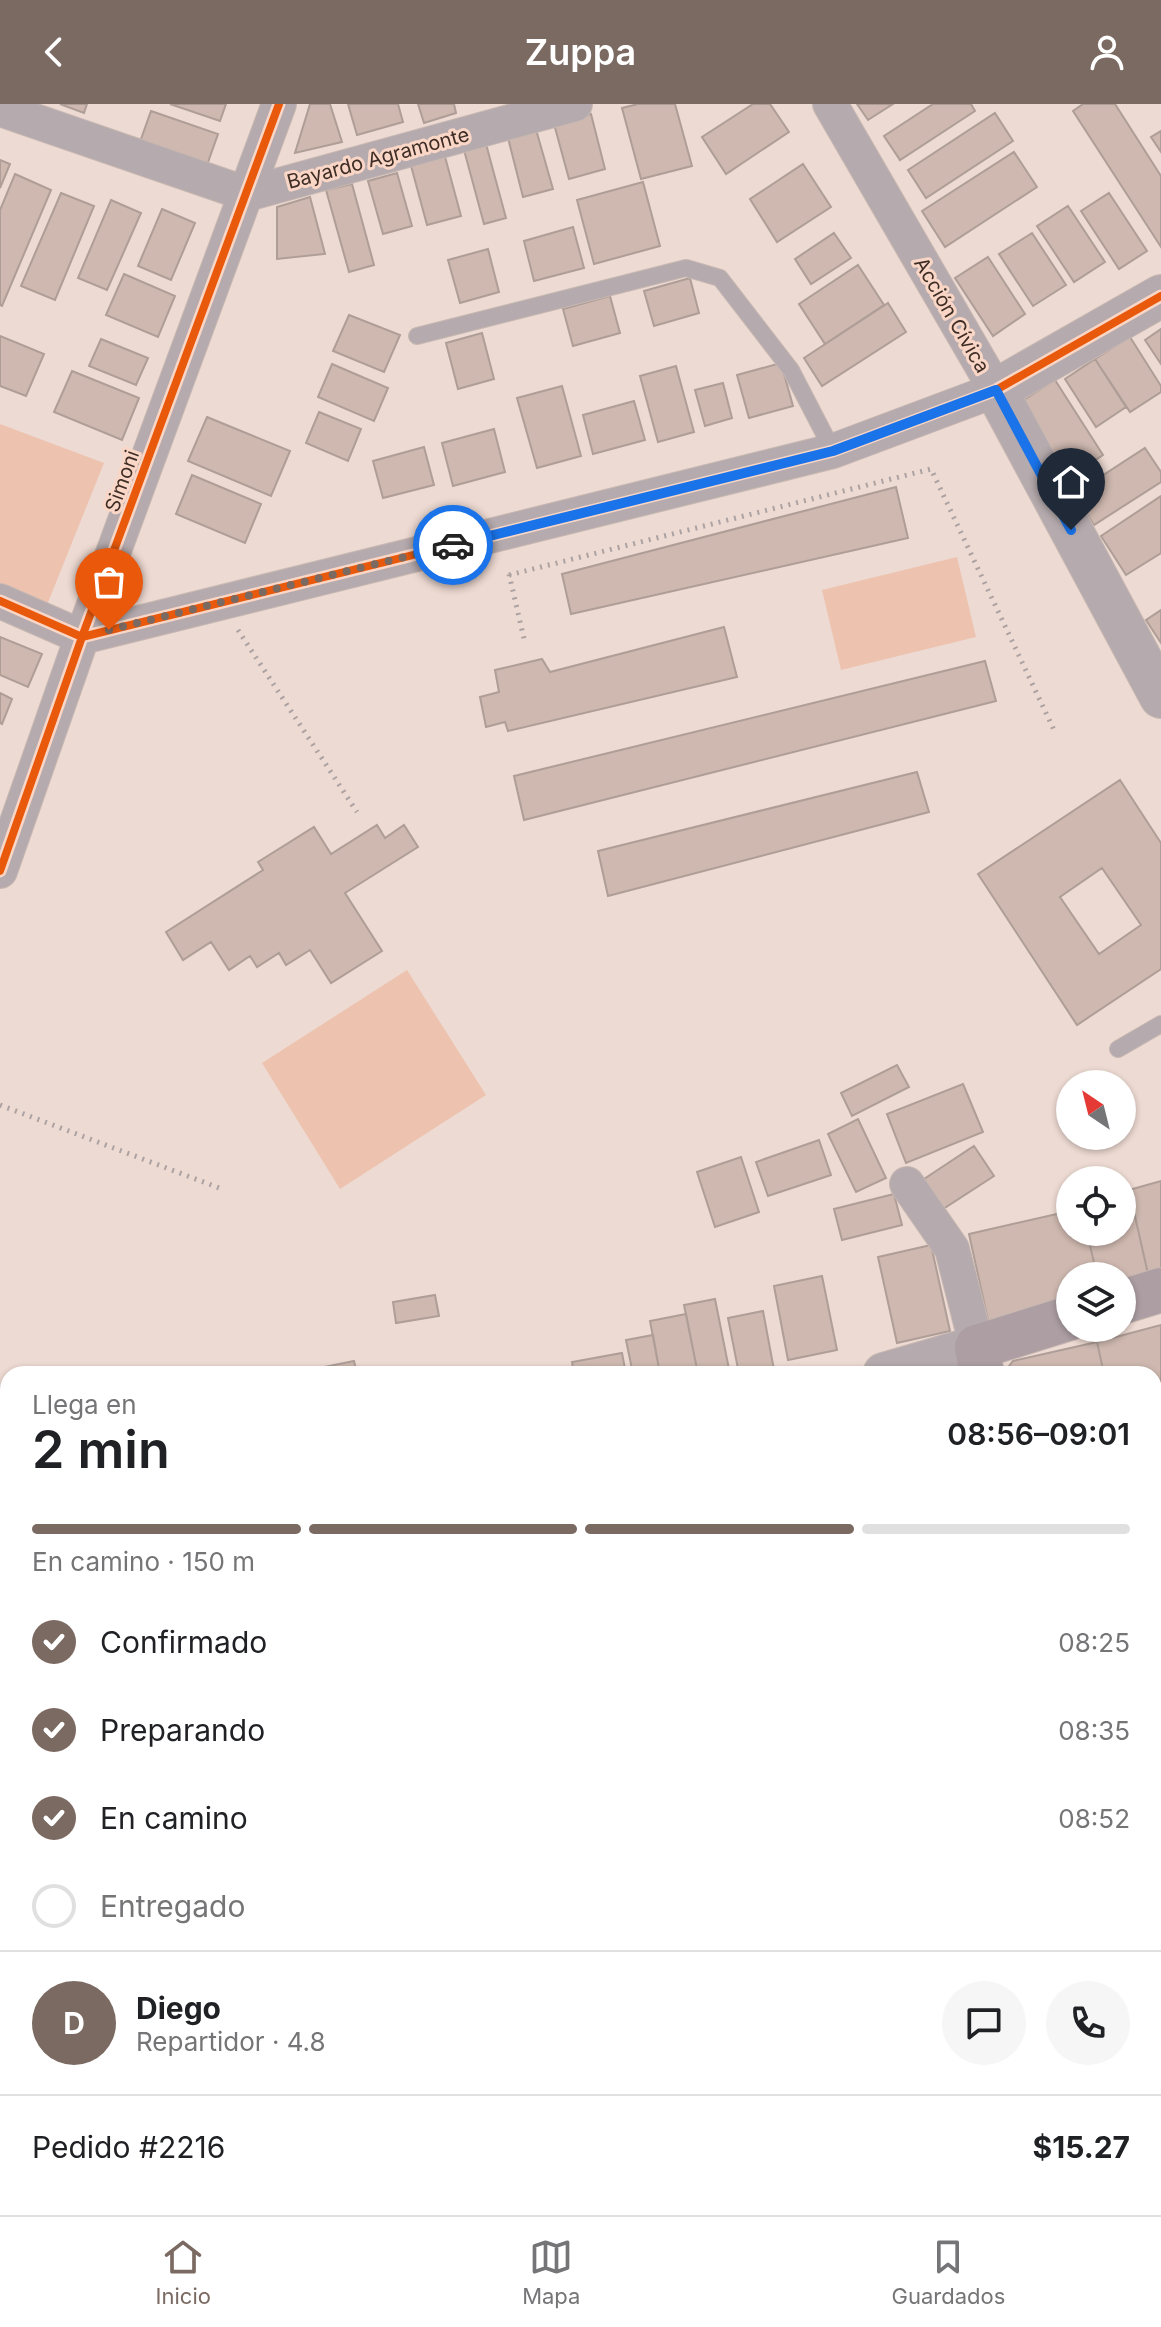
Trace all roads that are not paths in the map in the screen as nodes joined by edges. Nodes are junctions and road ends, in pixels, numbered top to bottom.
1 (279, 104) edge
2 (575, 104) edge
3 (830, 104) edge
4 (0, 109) edge
5 (247, 194) junction
6 (1161, 296) edge
7 (417, 336) dead end
8 (996, 390) junction
9 (833, 451) junction
10 (0, 601) edge
11 (82, 637) junction
12 (1161, 697) edge
13 (0, 871) edge
14 (1161, 1024) edge
15 (1118, 1049) dead end
16 (907, 1184) dead end
17 (1161, 1290) edge
18 (1136, 1298) edge
19 (1056, 1324) edge
20 (979, 1360) edge
21 (938, 1366) edge

1 - 5 street, Simoni
2 - 5 street, Bayardo Agramonte
3 - 8 street, Acción Cívica
4 - 5 street
5 - 11 street, Simoni
6 - 8 street
7 - 9 lane
8 - 9 street
8 - 12 street, Acción Cívica
9 - 11 street
10 - 11 street
11 - 13 street, Simoni
14 - 15 lane
16 - 20 street
17 - 18 main road
19 - 20 main road
20 - 21 street

